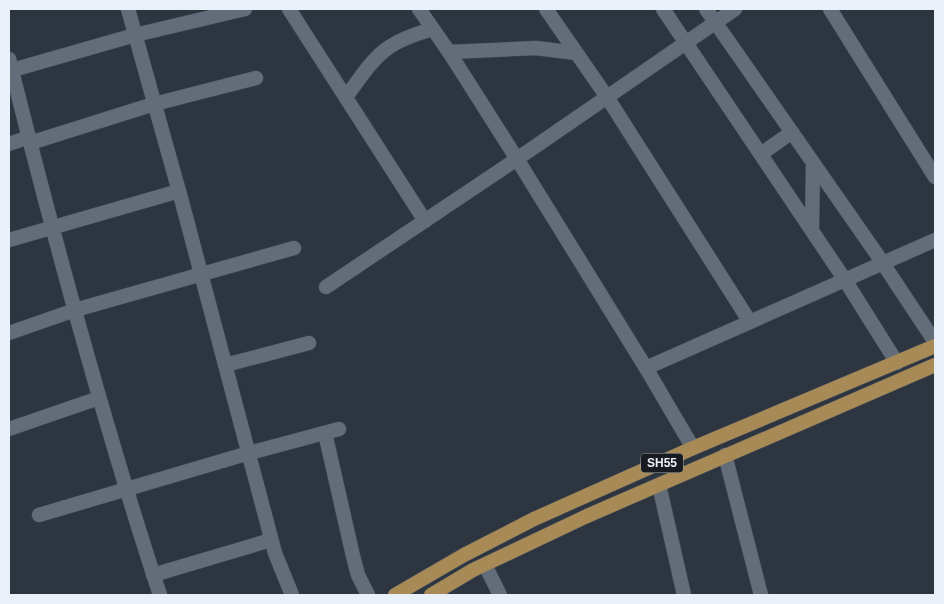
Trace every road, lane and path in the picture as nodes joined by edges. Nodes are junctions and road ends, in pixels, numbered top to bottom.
1 (128, 9) edge
2 (245, 9) edge
3 (289, 9) edge
4 (419, 9) edge
5 (546, 9) edge
6 (663, 9) edge
7 (706, 9) edge
8 (735, 9) edge
9 (830, 9) edge
10 (715, 22) junction
11 (433, 29) junction
12 (135, 35) junction
13 (686, 43) junction
14 (449, 52) junction
15 (576, 53) junction
16 (10, 66) edge
17 (256, 78) dead end
18 (346, 97) junction
19 (607, 97) junction
20 (154, 104) junction
21 (792, 132) junction
22 (29, 140) junction
23 (9, 144) edge
24 (761, 154) junction
25 (517, 159) junction
26 (813, 163) junction
27 (935, 177) edge
28 (179, 191) junction
29 (425, 221) junction
30 (53, 228) junction
31 (812, 230) junction
32 (9, 240) edge
33 (935, 240) edge
34 (294, 248) dead end
35 (883, 264) junction
36 (200, 274) junction
37 (845, 280) junction
38 (326, 287) dead end
39 (75, 310) junction
40 (750, 322) junction
41 (9, 333) edge
42 (309, 343) dead end
43 (935, 344) edge
44 (918, 353) junction
45 (897, 363) junction
46 (225, 365) junction
47 (931, 367) edge
48 (646, 368) junction
49 (99, 398) junction
50 (9, 429) edge
51 (338, 429) dead end
52 (324, 433) junction
53 (693, 448) junction
54 (248, 453) junction
55 (726, 455) junction
56 (659, 485) junction
57 (126, 489) junction
58 (39, 515) dead end
59 (271, 540) junction
60 (484, 565) junction
61 (153, 575) junction
62 (160, 595) edge
63 (292, 595) edge
64 (368, 595) edge
65 (395, 595) edge
66 (431, 595) edge
67 (500, 595) edge
68 (684, 595) edge
69 (761, 595) edge

1 - 12 street
2 - 12 street
3 - 18 street
4 - 11 street
5 - 15 street
6 - 13 street
7 - 10 street
8 - 10 street
9 - 27 street
10 - 13 street
10 - 21 street
11 - 14 street
11 - 18 street
12 - 16 street
12 - 20 street
13 - 19 street
13 - 24 street
14 - 15 street
14 - 25 street
15 - 19 street
16 - 22 street
17 - 20 street
18 - 29 street
19 - 25 street
19 - 40 street
20 - 22 street
20 - 28 street
21 - 24 street
21 - 26 street
22 - 23 street
22 - 30 street
24 - 31 street
25 - 29 street
25 - 48 street
26 - 31 street
26 - 35 street
28 - 30 street
28 - 36 street
29 - 38 street
30 - 32 street
30 - 39 street
31 - 37 street
33 - 35 street
34 - 36 street
35 - 37 street
35 - 43 street
36 - 39 street
36 - 46 street
37 - 40 street
37 - 45 street
39 - 41 street
39 - 49 street
40 - 48 street
42 - 46 street
43 - 44 main road, SH55
44 - 45 main road, SH55
44 - 47 main road
45 - 53 main road, SH55
46 - 54 street
47 - 55 main road, SH55
48 - 53 street
49 - 50 street
49 - 57 street
51 - 52 street
52 - 54 street
52 - 64 street
53 - 65 main road, SH55
54 - 57 street
54 - 59 street
55 - 56 main road, SH55
55 - 69 street
56 - 60 main road, SH55
56 - 68 street
57 - 58 street
57 - 61 street
59 - 61 street
59 - 63 street
60 - 66 main road, SH55
60 - 67 street
61 - 62 street

